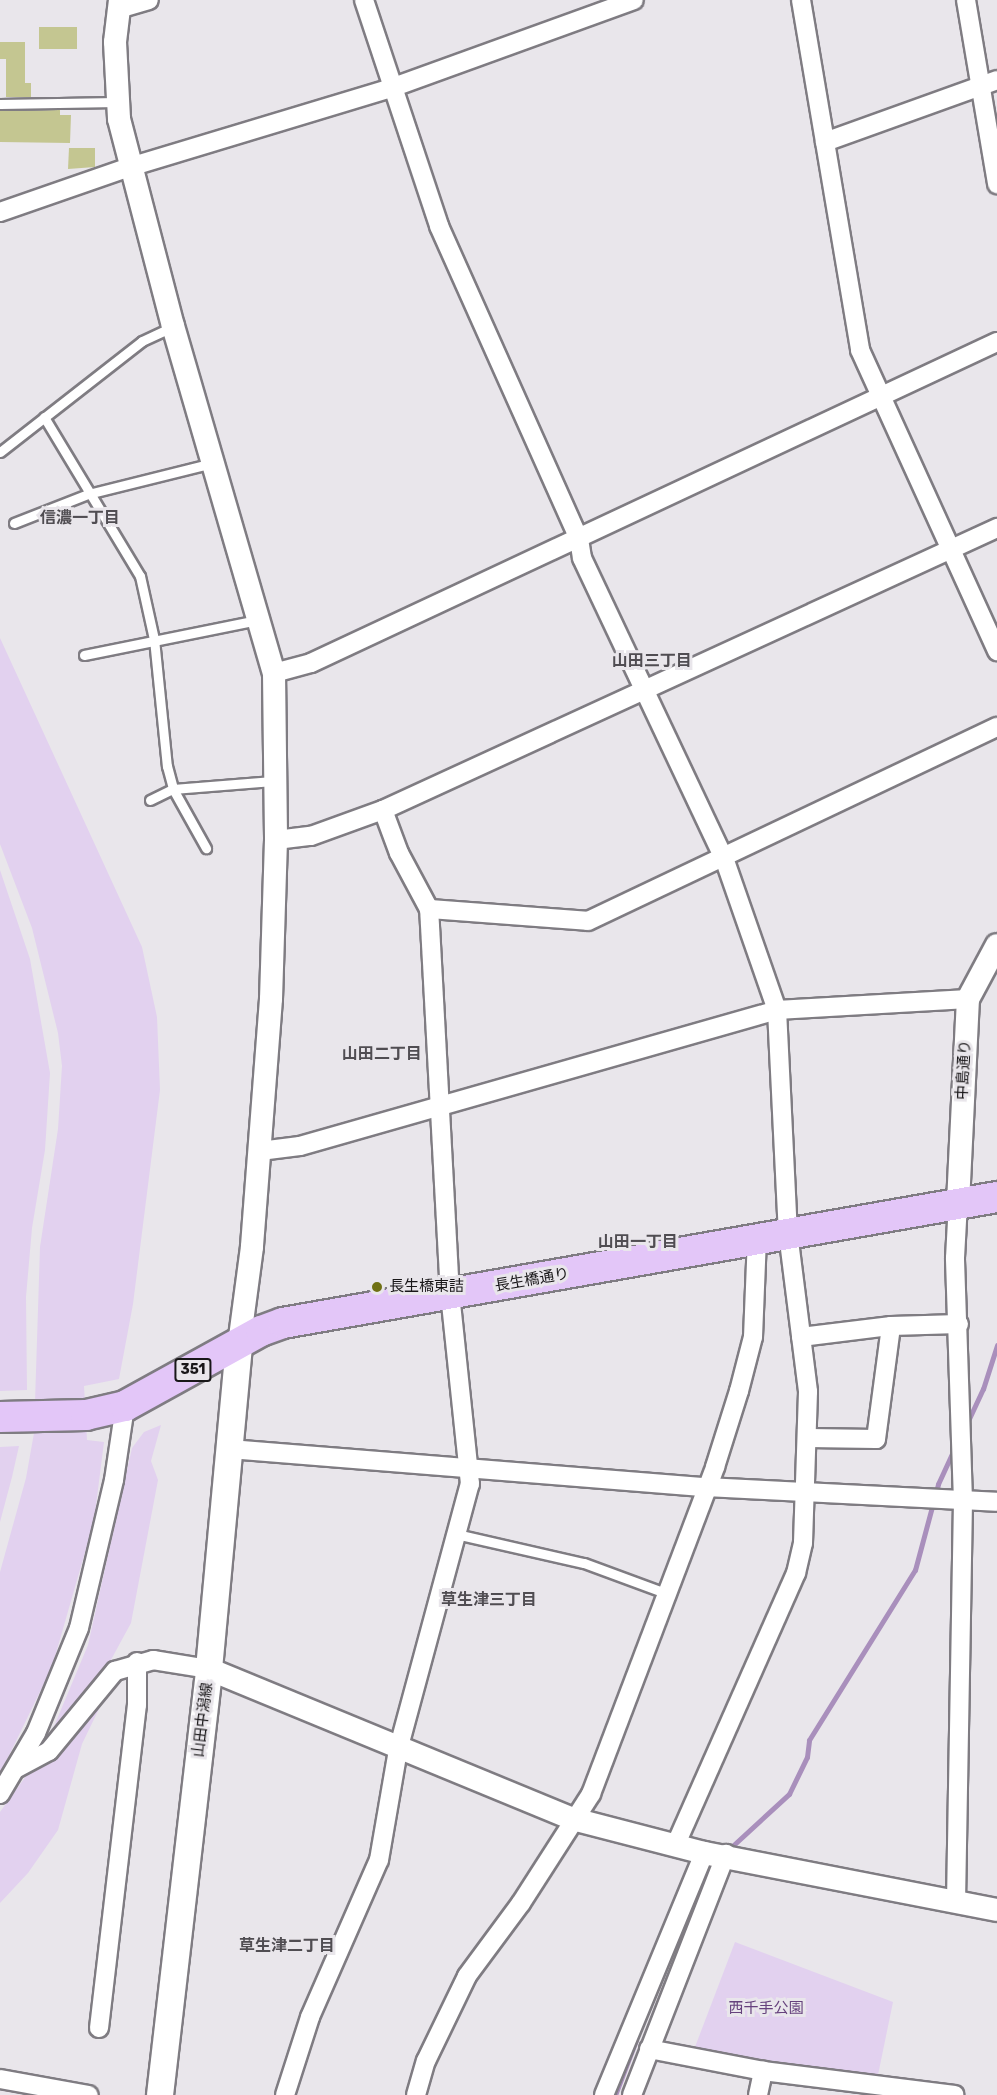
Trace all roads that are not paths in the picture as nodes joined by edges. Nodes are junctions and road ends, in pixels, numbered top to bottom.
1 (149, 0) edge
2 (364, 0) edge
3 (634, 0) edge
4 (801, 0) edge
5 (966, 0) edge
6 (119, 4) edge
7 (989, 83) edge
8 (394, 87) junction
9 (117, 102) junction
10 (0, 104) edge
11 (825, 142) junction
12 (133, 166) junction
13 (997, 184) edge
14 (0, 212) edge
15 (173, 326) junction
16 (997, 342) edge
17 (883, 396) junction
18 (44, 417) junction
19 (0, 452) edge
20 (214, 462) junction
21 (88, 494) junction
22 (14, 523) dead end
23 (997, 528) edge
24 (579, 540) junction
25 (951, 550) junction
26 (257, 620) junction
27 (154, 639) junction
28 (997, 651) edge
29 (84, 655) dead end
30 (274, 673) junction
31 (645, 692) junction
32 (997, 727) edge
33 (273, 781) junction
34 (173, 789) junction
35 (150, 800) dead end
36 (383, 810) junction
37 (276, 840) junction
38 (206, 848) dead end
39 (724, 858) junction
40 (429, 909) junction
41 (997, 945) edge
42 (968, 999) junction
43 (777, 1010) junction
44 (438, 1105) junction
45 (260, 1151) junction
46 (997, 1197) edge
47 (958, 1203) junction
48 (788, 1233) junction
49 (757, 1239) junction
50 (450, 1295) junction
51 (959, 1324) junction
52 (891, 1326) junction
53 (801, 1337) junction
54 (239, 1345) junction
55 (125, 1406) junction
56 (0, 1417) edge
57 (808, 1438) junction
58 (229, 1449) junction
59 (471, 1467) junction
60 (705, 1487) junction
61 (807, 1494) junction
62 (963, 1501) junction
63 (997, 1502) edge
64 (456, 1534) junction
65 (665, 1593) junction
66 (137, 1662) junction
67 (209, 1669) junction
68 (398, 1750) junction
69 (17, 1768) junction
70 (0, 1794) edge
71 (573, 1819) junction
72 (675, 1846) junction
73 (715, 1853) junction
74 (956, 1902) junction
75 (997, 1910) edge
76 (99, 2028) dead end
77 (649, 2049) junction
78 (763, 2071) junction
79 (0, 2079) edge
80 (88, 2095) edge
81 (160, 2095) edge
82 (285, 2095) edge
83 (416, 2095) edge
84 (604, 2095) edge
85 (632, 2095) edge
86 (758, 2095) edge
87 (955, 2095) edge

1 - 6 street
2 - 8 street
3 - 8 street
4 - 11 street
5 - 7 street
6 - 9 street
7 - 11 street
7 - 13 street
8 - 12 street
8 - 24 street
9 - 10 lane
9 - 12 street
11 - 17 street
12 - 14 street
12 - 15 street
15 - 18 lane
15 - 20 street
16 - 17 street
17 - 24 street
17 - 25 street
18 - 19 lane
18 - 21 lane
20 - 21 lane
20 - 26 street
21 - 22 lane
21 - 27 lane
23 - 25 street
24 - 30 street
24 - 31 street
25 - 28 street
25 - 31 street
26 - 27 lane
26 - 30 street
27 - 29 lane
27 - 34 lane
30 - 33 street
31 - 36 street
31 - 39 street
32 - 39 street
33 - 34 lane
33 - 37 street
34 - 35 lane
34 - 38 lane
36 - 37 street
36 - 40 street
37 - 45 street
39 - 40 street
39 - 43 street
40 - 44 street
41 - 42 street, 中島通り
42 - 43 street
42 - 47 street, 中島通り
43 - 44 street
43 - 48 street
44 - 45 street
44 - 50 street
45 - 54 street
46 - 47 highway, 長生橋通り / 351
47 - 48 highway, 長生橋通り / 351
47 - 51 street
48 - 49 highway, 長生橋通り / 351
48 - 53 street
49 - 50 highway, 長生橋通り / 351
49 - 60 street
50 - 54 highway, 長生橋通り / 351
50 - 59 street
51 - 52 street
51 - 62 street
52 - 53 street
52 - 57 street
53 - 57 street
54 - 55 highway, 長生橋通り / 351
54 - 58 main road, 山田中潟線
55 - 56 highway, 長生橋通り / 351
55 - 69 street
57 - 61 street
58 - 59 street
58 - 67 main road, 山田中潟線
59 - 60 street
59 - 64 street
60 - 61 street
60 - 65 street
61 - 62 street
61 - 72 street
62 - 63 street
62 - 74 street
64 - 65 lane
64 - 68 street
65 - 71 street
66 - 67 street
66 - 69 street
66 - 76 street
67 - 68 street
67 - 81 main road, 山田中潟線
68 - 71 street
68 - 82 street
69 - 70 street
71 - 72 street
71 - 83 street
72 - 73 street
73 - 74 street
73 - 77 street
73 - 84 street
74 - 75 street
77 - 78 street
77 - 85 street
78 - 86 street
78 - 87 street
79 - 80 street

